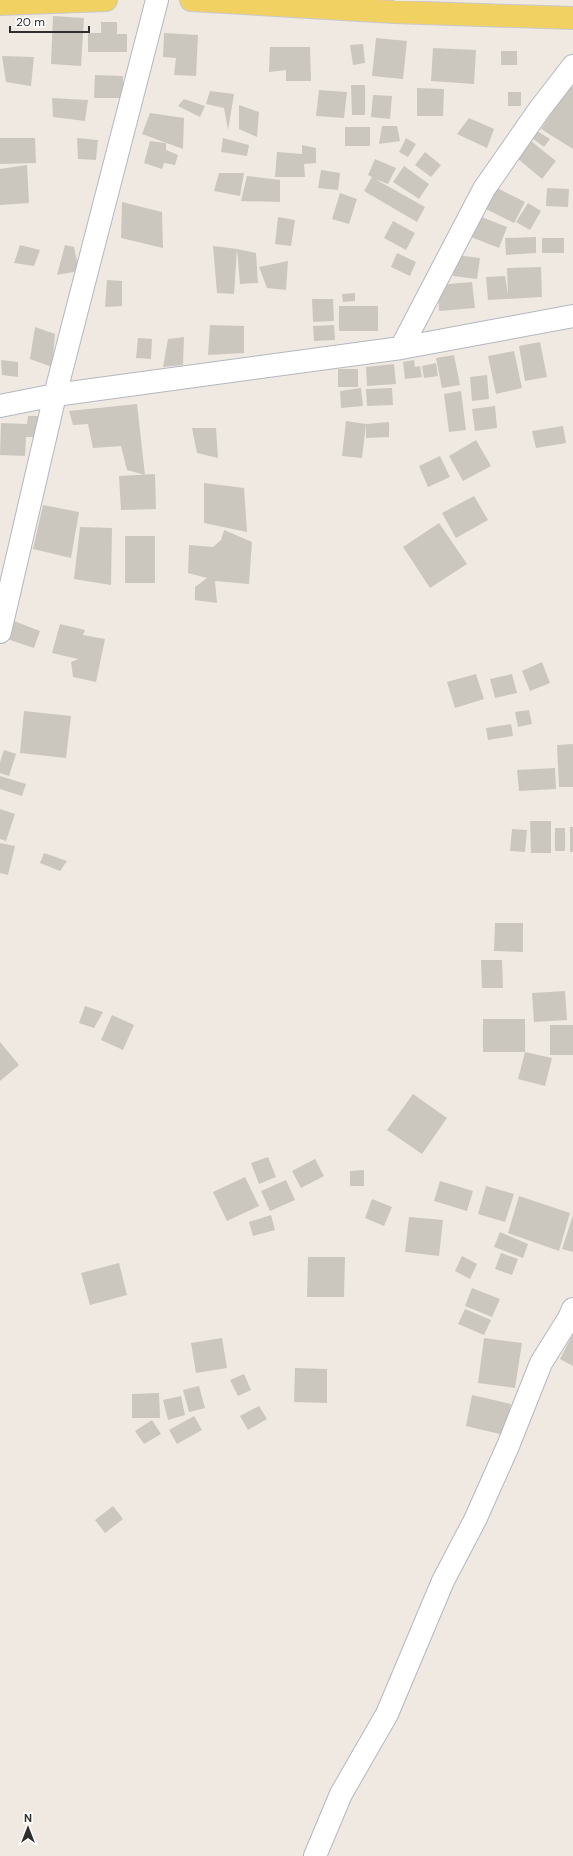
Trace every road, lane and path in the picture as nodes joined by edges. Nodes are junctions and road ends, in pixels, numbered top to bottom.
1 (106, 0) edge
2 (157, 0) edge
3 (191, 0) edge
4 (0, 4) edge
5 (396, 6) edge
6 (573, 18) edge
7 (573, 66) edge
8 (573, 316) edge
9 (401, 348) junction
10 (55, 395) junction
11 (0, 406) edge
12 (0, 632) edge
13 (572, 1316) edge
14 (315, 1856) edge

1 - 4 main road
2 - 10 street
3 - 5 main road
5 - 6 main road
7 - 9 street
8 - 9 street
9 - 10 street
10 - 11 street
10 - 12 street
13 - 14 street

